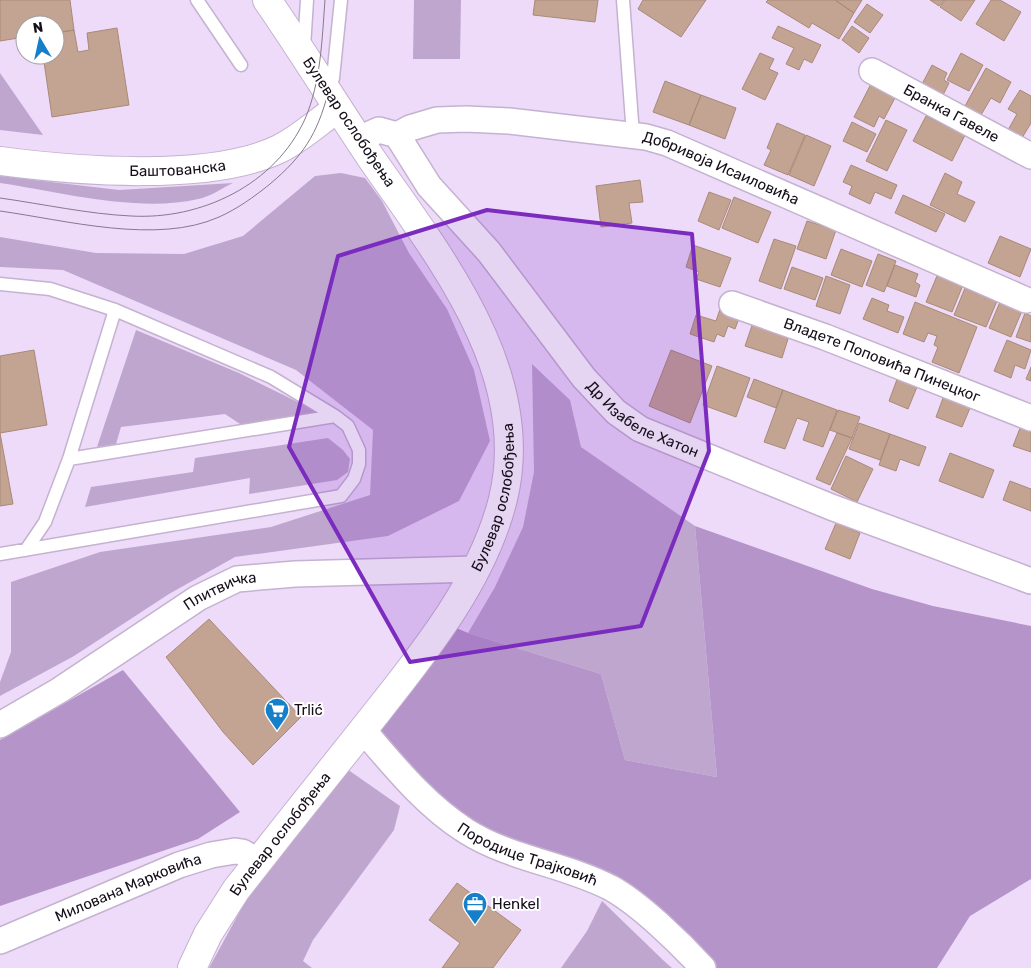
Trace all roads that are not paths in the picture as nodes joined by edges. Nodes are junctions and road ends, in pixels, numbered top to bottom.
1 (197, 0) edge
2 (267, 0) edge
3 (307, 0) edge
4 (341, 0) edge
5 (623, 0) edge
6 (304, 54) junction
7 (240, 65) dead end
8 (872, 71) dead end
9 (333, 100) junction
10 (397, 135) junction
11 (633, 135) junction
12 (359, 139) junction
13 (1031, 156) edge
14 (0, 161) edge
15 (0, 284) edge
16 (1026, 300) dead end
17 (732, 304) dead end
18 (115, 310) junction
19 (335, 416) junction
20 (1031, 418) edge
21 (69, 459) junction
22 (26, 550) junction
23 (0, 554) edge
24 (474, 569) junction
25 (1031, 581) edge
26 (0, 725) edge
27 (363, 730) junction
28 (258, 861) junction
29 (0, 941) edge
30 (192, 968) edge
31 (703, 968) edge

1 - 7 lane
2 - 6 main road, Булевар ослобођења
3 - 6 lane
4 - 9 lane
5 - 11 lane
6 - 9 main road, Булевар ослобођења
8 - 13 street, Бранка Гавеле
9 - 12 main road, Булевар ослобођења
9 - 14 main road, Баштованска
10 - 11 street, Добривоја Исаиловића
10 - 12 street
10 - 25 street, Др Изабеле Хатон
11 - 16 street, Добривоја Исаиловића
12 - 24 main road, Булевар ослобођења
15 - 18 lane
17 - 20 street, Владете Поповића Пинецког
18 - 19 lane
18 - 21 lane
19 - 21 lane
19 - 22 lane
21 - 22 lane
22 - 23 lane
24 - 26 street, Плитвичка
24 - 27 main road, Булевар ослобођења
27 - 28 main road, Булевар ослобођења
27 - 31 street, Породице Трајковић
28 - 29 street, Милована Марковића
28 - 30 main road, Булевар ослобођења

